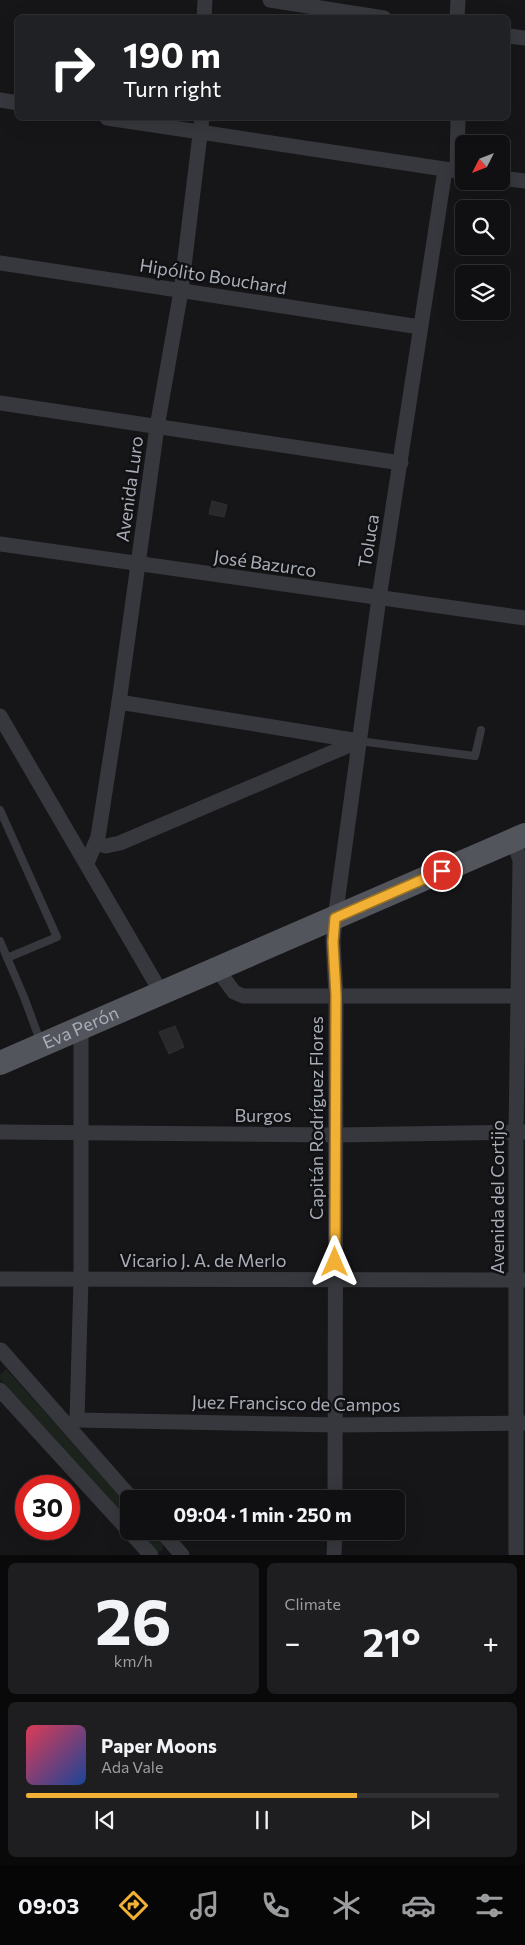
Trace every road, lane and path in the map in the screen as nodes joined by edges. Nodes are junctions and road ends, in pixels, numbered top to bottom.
1 (205, 0) edge
2 (270, 0) edge
3 (458, 0) edge
4 (204, 15) edge
5 (365, 15) edge
6 (457, 15) edge
7 (510, 36) edge
8 (525, 38) edge
9 (0, 100) edge
10 (15, 102) edge
11 (134, 120) edge
12 (458, 120) edge
13 (201, 125) edge
14 (457, 135) edge
15 (455, 171) edge
16 (510, 179) edge
17 (525, 181) edge
18 (0, 263) edge
19 (181, 291) junction
20 (420, 327) junction
21 (0, 403) edge
22 (157, 427) junction
23 (401, 463) junction
24 (0, 544) edge
25 (138, 565) junction
26 (379, 598) junction
27 (525, 618) edge
28 (119, 702) junction
29 (0, 716) edge
30 (480, 730) dead end
31 (359, 741) junction
32 (0, 810) edge
33 (96, 844) junction
34 (521, 849) edge
35 (87, 863) junction
36 (335, 918) junction
37 (0, 941) edge
38 (7, 958) junction
39 (217, 970) junction
40 (162, 994) junction
41 (336, 995) junction
42 (522, 996) edge
43 (81, 1028) junction
44 (42, 1045) junction
45 (0, 1063) edge
46 (0, 1132) edge
47 (520, 1132) edge
48 (81, 1133) junction
49 (336, 1135) junction
50 (0, 1279) edge
51 (81, 1279) junction
52 (335, 1280) junction
53 (521, 1280) edge
54 (0, 1346) edge
55 (0, 1390) edge
56 (521, 1423) edge
57 (74, 1424) junction
58 (337, 1425) junction
59 (125, 1490) edge
60 (335, 1490) edge
61 (120, 1521) edge
62 (137, 1540) edge
63 (169, 1540) edge
64 (334, 1540) edge
65 (150, 1555) edge
66 (182, 1555) edge
67 (334, 1555) edge
68 (516, 1555) edge

1 - 4 street
2 - 5 street
3 - 6 street
7 - 8 street
9 - 10 street
11 - 13 street
12 - 14 street, Toluca
13 - 15 street
13 - 19 street, Avenida Luro
15 - 20 street, Toluca
16 - 17 street
18 - 19 street, Hipólito Bouchard
19 - 20 street, Hipólito Bouchard
19 - 22 street, Avenida Luro
20 - 23 street, Toluca
21 - 22 street
22 - 23 street
22 - 25 street, Avenida Luro
23 - 26 street, Toluca
24 - 25 street, José Bazurco
25 - 26 street, José Bazurco
25 - 28 street, Avenida Luro
26 - 27 street, José Bazurco
26 - 31 street, Toluca
28 - 31 street
28 - 33 street, Avenida Luro
29 - 35 street
30 - 31 lane
31 - 33 street
31 - 36 street, Toluca
32 - 38 lane
33 - 35 street, Avenida Luro
34 - 36 main road, Eva Perón
34 - 42 street, Avenida del Cortijo
35 - 40 street
36 - 39 main road, Eva Perón
36 - 41 street, Capitán Rodríguez Flores
37 - 38 lane
38 - 44 lane
39 - 40 main road, Eva Perón
39 - 41 street
40 - 43 main road, Eva Perón
41 - 42 street
41 - 49 street, Capitán Rodríguez Flores
42 - 47 street, Avenida del Cortijo
43 - 44 main road, Eva Perón
43 - 48 street
44 - 45 main road, Eva Perón
46 - 48 street, Burgos
47 - 49 street, Burgos
47 - 53 street, Avenida del Cortijo
48 - 49 street, Burgos
48 - 51 street
49 - 52 street, Capitán Rodríguez Flores
50 - 51 street, Vicario J. A. de Merlo
51 - 52 street, Vicario J. A. de Merlo
51 - 57 street
52 - 53 street, Vicario J. A. de Merlo
52 - 58 street, Capitán Rodríguez Flores
53 - 56 street, Avenida del Cortijo
54 - 57 street
55 - 61 street
56 - 58 street, Juez Francisco de Campos
56 - 68 street, Avenida del Cortijo
57 - 58 street, Juez Francisco de Campos
57 - 59 street
58 - 60 street, Capitán Rodríguez Flores
62 - 65 street
63 - 66 street
64 - 67 street

